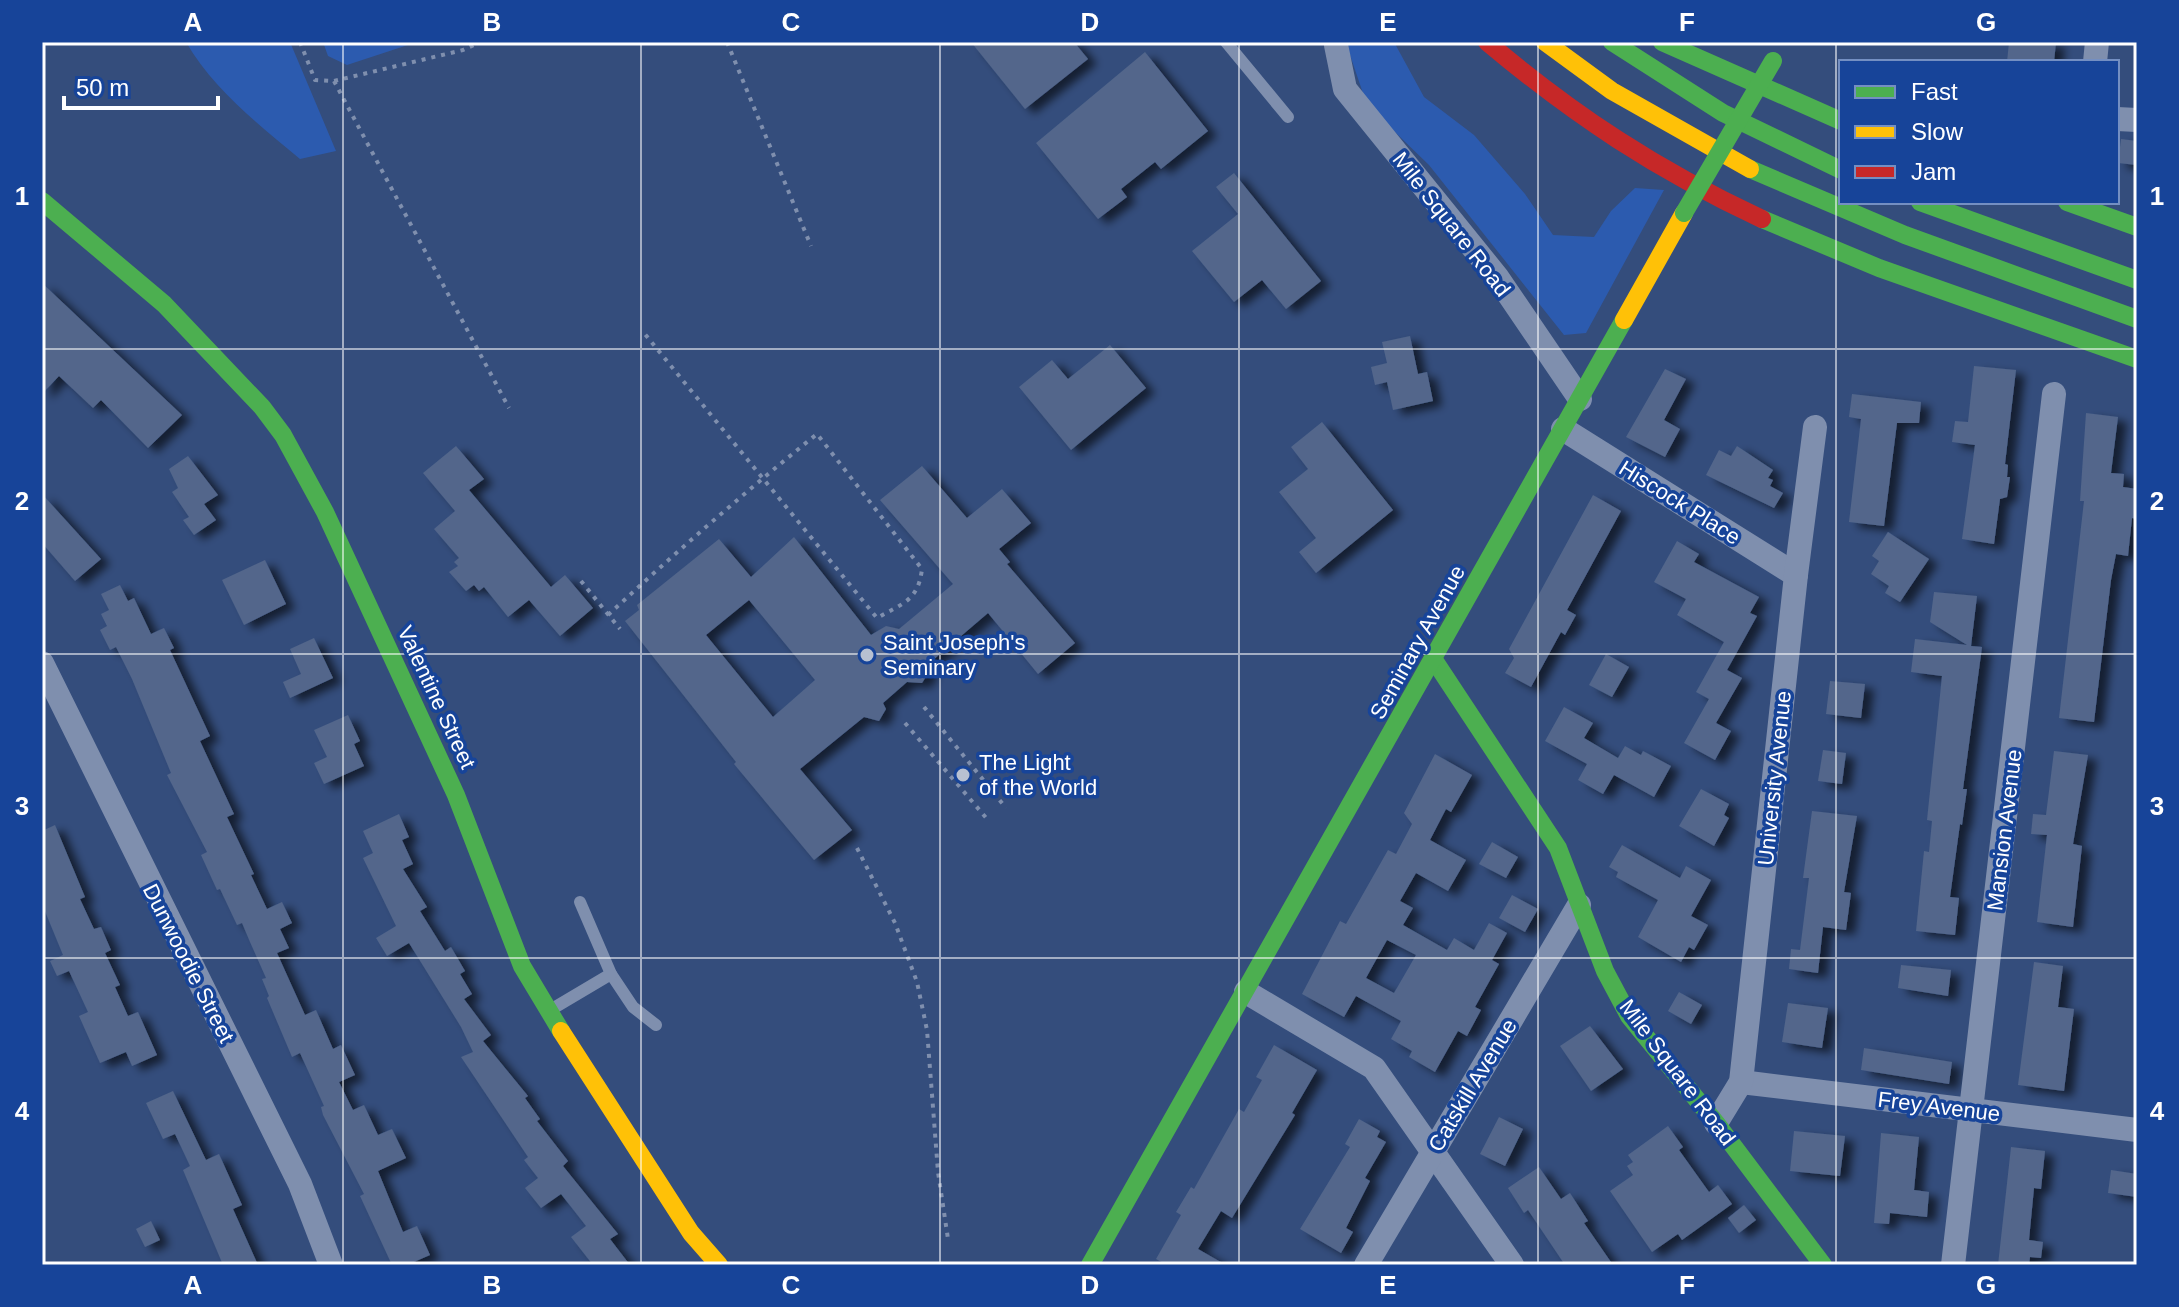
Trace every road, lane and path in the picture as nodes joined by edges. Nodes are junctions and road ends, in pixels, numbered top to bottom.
1 (300, 42) edge
2 (480, 42) edge
3 (727, 42) edge
4 (1226, 42) edge
5 (1487, 42) edge
6 (1545, 42) edge
7 (1612, 42) edge
8 (1662, 42) edge
9 (1784, 42) edge
10 (1336, 45) dead end
11 (334, 81) junction
12 (1288, 117) dead end
13 (1839, 120) edge
14 (1839, 169) edge
15 (42, 201) edge
16 (1926, 204) edge
17 (2073, 204) edge
18 (2137, 227) edge
19 (811, 246) dead end
20 (2137, 280) edge
21 (2137, 319) edge
22 (644, 333) dead end
23 (2137, 359) edge
24 (2054, 394) dead end
25 (1580, 399) junction
26 (509, 408) dead end
27 (1815, 427) dead end
28 (1563, 429) junction
29 (761, 480) junction
30 (1796, 575) junction
31 (581, 581) dead end
32 (608, 615) junction
33 (620, 629) dead end
34 (1434, 660) junction
35 (42, 663) edge
36 (924, 707) dead end
37 (905, 723) dead end
38 (1006, 808) dead end
39 (988, 820) dead end
40 (857, 848) dead end
41 (580, 902) dead end
42 (1579, 905) junction
43 (611, 974) junction
44 (1246, 992) junction
45 (549, 1011) junction
46 (656, 1025) dead end
47 (1741, 1082) junction
48 (1972, 1110) junction
49 (1716, 1123) junction
50 (2137, 1130) edge
51 (1432, 1150) junction
52 (948, 1239) dead end
53 (331, 1265) edge
54 (719, 1265) edge
55 (1090, 1265) edge
56 (1366, 1265) edge
57 (1512, 1265) edge
58 (1823, 1265) edge
59 (1953, 1265) edge

1 - 11 path
2 - 11 path
3 - 19 path
4 - 12 lane
5 - 23 main road
6 - 21 main road
7 - 14 main road
8 - 13 main road
9 - 25 main road, Seminary Avenue, bridge
10 - 25 street, Mile Square Road
11 - 26 path
15 - 45 main road, Valentine Street
16 - 20 main road
17 - 18 main road
22 - 29 path
24 - 48 street, Mansion Avenue
25 - 28 main road, Seminary Avenue
27 - 30 street, University Avenue
28 - 30 street, Hiscock Place
28 - 34 main road, Seminary Avenue
29 - 29 path
29 - 32 path
30 - 47 street, University Avenue
31 - 32 path
32 - 33 path
34 - 42 main road, Mile Square Road
34 - 44 main road, Seminary Avenue
35 - 53 street, Dunwoodie Street
36 - 38 path
37 - 39 path
40 - 52 path
41 - 43 lane
42 - 49 main road, Mile Square Road
42 - 51 street, Catskill Avenue
43 - 45 lane
43 - 46 lane
44 - 51 street
44 - 55 main road, Seminary Avenue
45 - 54 main road, Valentine Street
47 - 48 street, Frey Avenue
47 - 49 street, University Avenue
48 - 50 street, Frey Avenue
48 - 59 street, Mansion Avenue
49 - 58 main road, Mile Square Road
51 - 56 street, Catskill Avenue
51 - 57 street

